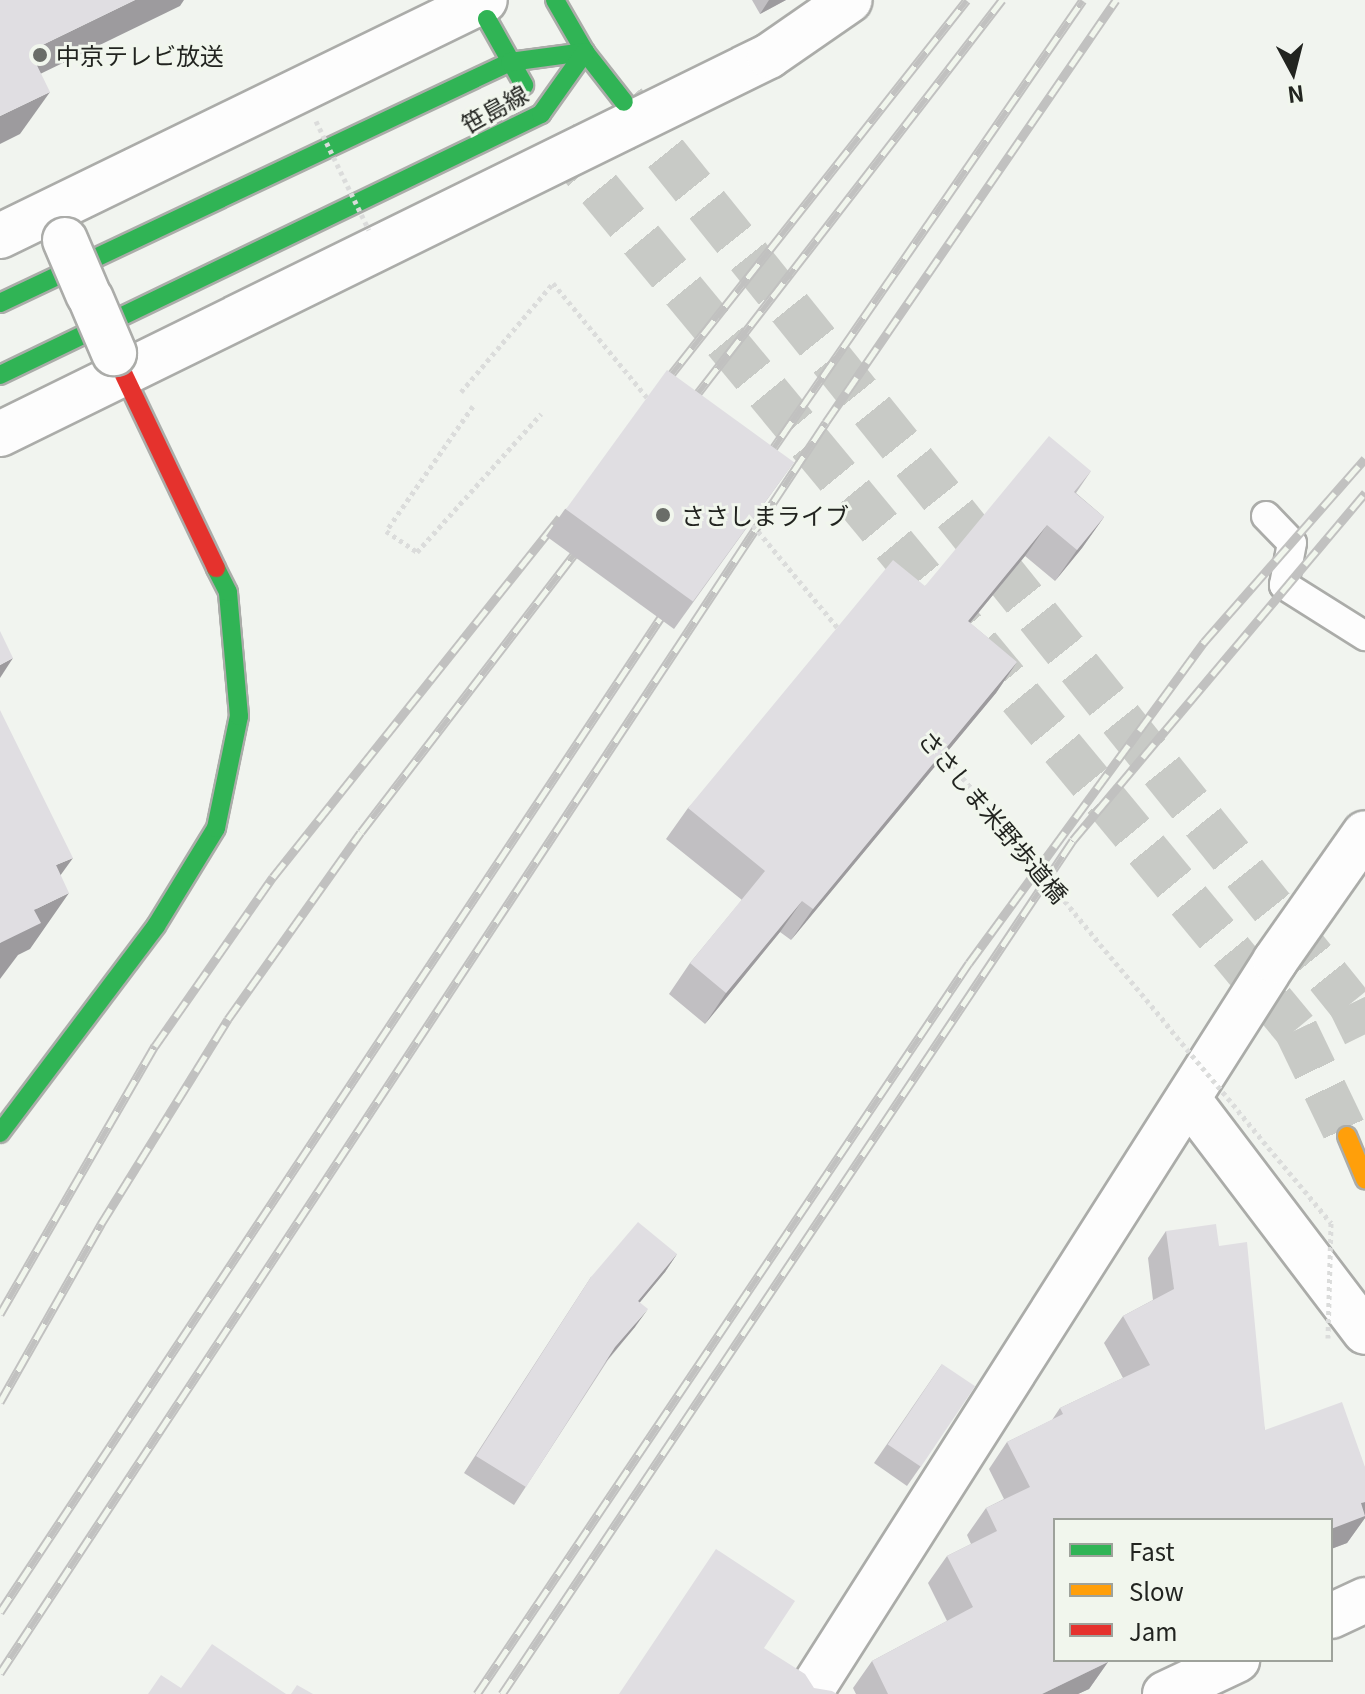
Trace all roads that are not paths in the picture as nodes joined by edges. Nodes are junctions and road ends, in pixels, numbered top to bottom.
1 (555, 0) edge
2 (850, 0) edge
3 (486, 9) edge
4 (434, 11) edge
5 (585, 52) junction
6 (510, 62) junction
7 (624, 102) tunnel mouth
8 (545, 120) junction
9 (58, 226) junction
10 (0, 236) edge
11 (0, 303) edge
12 (119, 364) junction
13 (0, 375) edge
14 (0, 434) edge
15 (1266, 516) dead end
16 (1365, 636) edge
17 (1365, 833) edge
18 (1189, 1100) junction
19 (0, 1133) edge
20 (1347, 1136) tunnel mouth
21 (1365, 1179) edge
22 (1347, 1335) edge
23 (1365, 1600) edge
24 (1333, 1615) edge
25 (1233, 1662) edge
26 (809, 1694) edge
27 (1165, 1694) edge

1 - 5 street
2 - 12 street
3 - 4 street
3 - 6 street
4 - 9 street
5 - 6 street, 笹島線
5 - 7 street
5 - 8 street, 笹島線
6 - 8 street
6 - 11 street, 笹島線
8 - 13 street, 笹島線
9 - 10 street
9 - 12 street, bridge
12 - 14 street
12 - 19 street
15 - 16 lane
17 - 18 street
18 - 22 street
18 - 26 street
20 - 21 street
23 - 24 street
25 - 27 street

